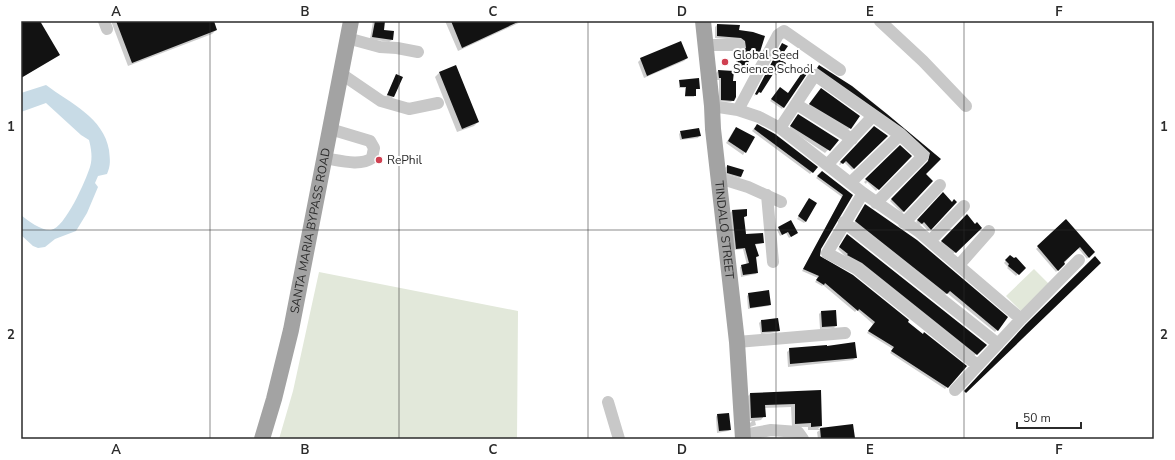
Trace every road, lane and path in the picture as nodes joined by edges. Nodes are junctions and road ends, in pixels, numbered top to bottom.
1 (351, 21) edge
2 (703, 21) edge
3 (880, 21) edge
4 (347, 38) junction
5 (738, 44) dead end
6 (705, 45) junction
7 (418, 52) dead end
8 (840, 70) dead end
9 (340, 73) junction
10 (438, 103) dead end
11 (796, 104) junction
12 (712, 106) junction
13 (966, 106) dead end
14 (738, 110) junction
15 (873, 116) junction
16 (780, 128) junction
17 (330, 129) junction
18 (900, 135) junction
19 (852, 139) junction
20 (323, 158) junction
21 (826, 165) junction
22 (719, 178) junction
23 (850, 183) junction
24 (940, 185) dead end
25 (863, 193) junction
26 (767, 195) junction
27 (781, 202) dead end
28 (876, 203) junction
29 (964, 206) dead end
30 (844, 222) junction
31 (904, 223) junction
32 (989, 231) dead end
33 (930, 241) junction
34 (1079, 260) dead end
35 (773, 262) dead end
36 (959, 265) junction
37 (1021, 319) junction
38 (845, 333) dead end
39 (736, 342) junction
40 (998, 344) junction
41 (977, 365) junction
42 (955, 390) dead end
43 (608, 402) dead end
44 (743, 437) edge
45 (262, 439) edge
46 (620, 439) edge
47 (803, 439) edge

1 - 4 main road, SANTA MARIA BYPASS ROAD
2 - 6 main road, TINDALO STREET
3 - 13 street
4 - 7 street
4 - 9 main road, SANTA MARIA BYPASS ROAD
5 - 6 street
6 - 12 main road, TINDALO STREET
8 - 14 street
9 - 10 street
9 - 17 main road, SANTA MARIA BYPASS ROAD
11 - 15 street
11 - 16 street
11 - 19 street
12 - 14 street
12 - 22 main road, TINDALO STREET
14 - 16 street
15 - 18 street
15 - 19 street
16 - 21 street
17 - 20 main road, SANTA MARIA BYPASS ROAD
17 - 20 street
18 - 23 street
18 - 28 street
19 - 21 street
20 - 45 main road, SANTA MARIA BYPASS ROAD
21 - 23 street
22 - 26 street
22 - 39 main road, TINDALO STREET
23 - 25 street
24 - 31 street
25 - 28 street
25 - 30 street
26 - 27 street
26 - 35 street
28 - 31 street
29 - 33 street
30 - 40 street
30 - 41 street
31 - 33 street
32 - 36 street
33 - 36 street
34 - 37 street
36 - 37 street
37 - 40 street
38 - 39 street
39 - 44 main road, TINDALO STREET
40 - 41 street
41 - 42 street
43 - 46 street
44 - 47 street

